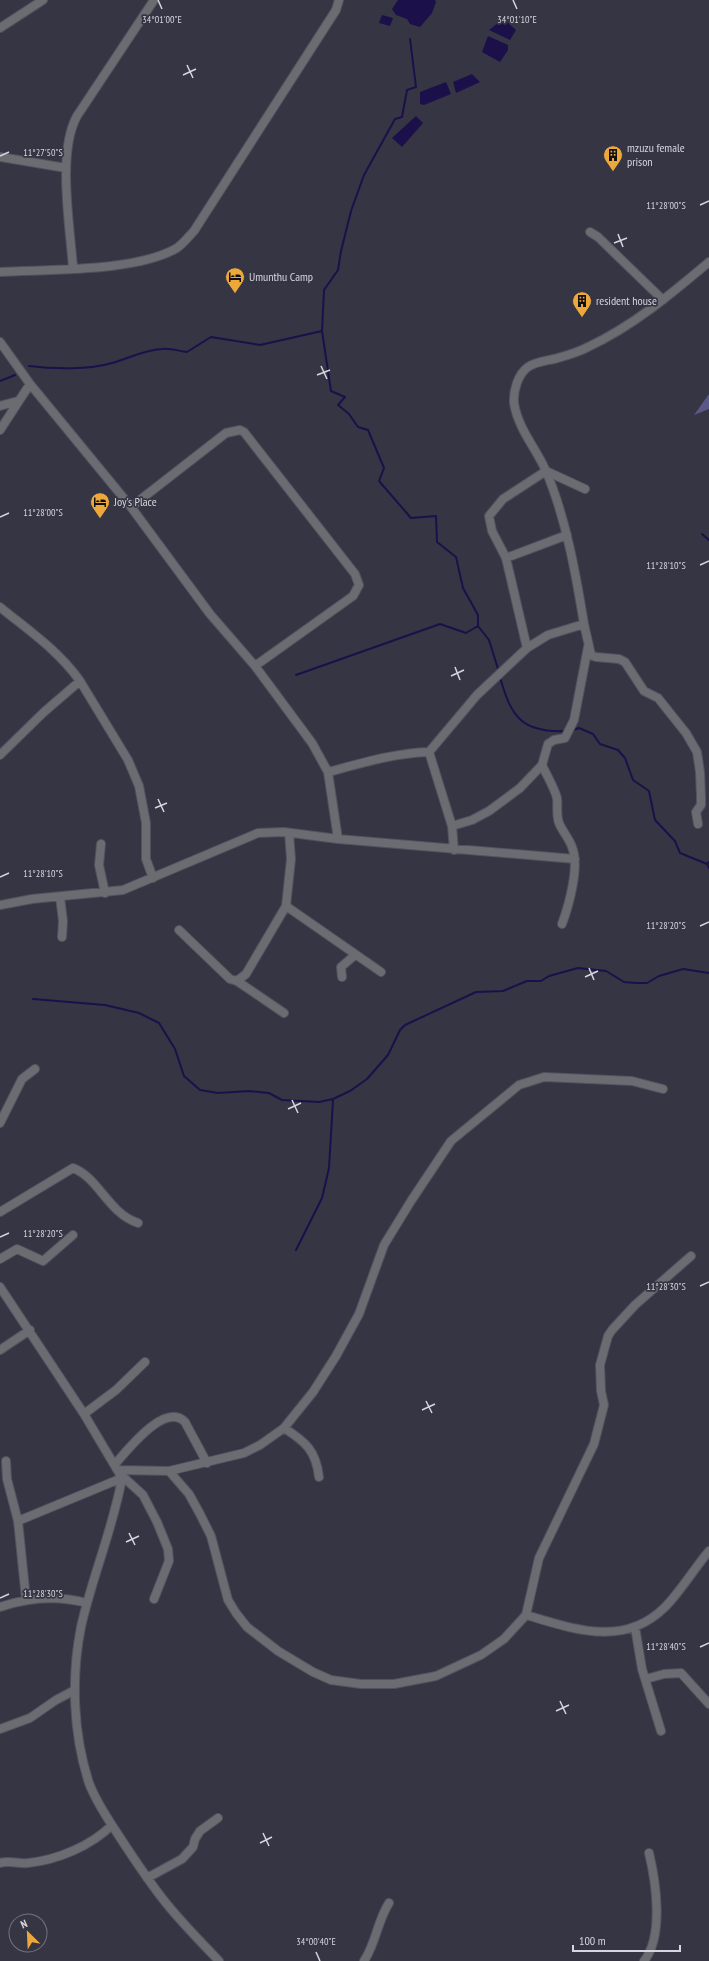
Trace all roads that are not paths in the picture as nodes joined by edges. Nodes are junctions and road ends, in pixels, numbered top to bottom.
1 (43, 0) edge
2 (154, 0) edge
3 (339, 0) edge
4 (0, 28) edge
5 (0, 157) edge
6 (66, 168) junction
7 (590, 232) dead end
8 (709, 262) edge
9 (73, 268) junction
10 (0, 272) edge
11 (663, 300) junction
12 (0, 342) edge
13 (30, 384) junction
14 (18, 401) junction
15 (0, 406) edge
16 (0, 430) edge
17 (546, 471) junction
18 (584, 489) dead end
19 (131, 508) junction
20 (567, 536) junction
21 (506, 558) junction
22 (0, 607) edge
23 (584, 624) junction
24 (588, 646) junction
25 (527, 648) junction
26 (254, 666) junction
27 (80, 681) junction
28 (429, 752) junction
29 (0, 755) edge
30 (542, 765) junction
31 (328, 772) junction
32 (698, 824) dead end
33 (452, 826) junction
34 (289, 833) junction
35 (338, 839) junction
36 (101, 844) dead end
37 (454, 850) junction
38 (574, 859) junction
39 (153, 878) junction
40 (105, 893) junction
41 (60, 897) junction
42 (0, 905) edge
43 (286, 906) junction
44 (562, 924) dead end
45 (179, 930) dead end
46 (62, 937) dead end
47 (355, 955) junction
48 (381, 972) dead end
49 (342, 977) dead end
50 (237, 981) junction
51 (284, 1013) dead end
52 (35, 1069) dead end
53 (663, 1089) dead end
54 (0, 1123) edge
55 (0, 1212) edge
56 (138, 1223) dead end
57 (73, 1235) dead end
58 (691, 1256) dead end
59 (0, 1259) edge
60 (0, 1287) edge
61 (30, 1330) junction
62 (0, 1350) edge
63 (145, 1362) dead end
64 (84, 1414) junction
65 (284, 1428) junction
66 (6, 1461) dead end
67 (207, 1463) junction
68 (169, 1471) junction
69 (119, 1472) junction
70 (319, 1477) dead end
71 (18, 1521) junction
72 (709, 1551) edge
73 (26, 1599) junction
74 (154, 1599) dead end
75 (87, 1603) junction
76 (0, 1607) edge
77 (526, 1614) junction
78 (635, 1627) junction
79 (646, 1679) junction
80 (75, 1690) junction
81 (709, 1704) edge
82 (0, 1729) edge
83 (661, 1731) dead end
84 (218, 1818) dead end
85 (112, 1825) junction
86 (649, 1853) dead end
87 (0, 1863) edge
88 (147, 1878) junction
89 (389, 1903) dead end
90 (646, 1960) edge
91 (219, 1961) edge
92 (364, 1961) edge

1 - 4 street
2 - 6 street
3 - 9 street
5 - 6 street
6 - 9 street
7 - 11 street
8 - 11 street
9 - 10 street
11 - 17 street
12 - 13 street
13 - 14 street
13 - 19 street
14 - 15 street
14 - 16 street
17 - 18 street
17 - 20 street
17 - 21 street
19 - 26 street
19 - 26 street
20 - 21 street
20 - 23 street
21 - 25 street
22 - 27 street
23 - 24 street
23 - 25 street
24 - 30 street
24 - 32 street
25 - 28 street
26 - 31 street
27 - 29 street
27 - 39 street
28 - 31 street
28 - 33 street
30 - 33 street
30 - 38 street
31 - 35 street
33 - 37 street
34 - 35 street
34 - 39 street
34 - 43 street
35 - 37 street
36 - 40 street
37 - 38 street
38 - 44 street
39 - 40 street
40 - 41 street
41 - 42 street
41 - 46 street
43 - 47 street
43 - 50 street
45 - 50 street
47 - 48 street
47 - 49 street
50 - 51 street
52 - 54 street
53 - 65 street
55 - 56 street
57 - 59 street
58 - 77 street
60 - 61 street
61 - 62 street
61 - 64 street
63 - 64 street
64 - 69 street
65 - 67 street
65 - 70 street
66 - 71 street
67 - 68 street
67 - 69 street
68 - 69 street
68 - 77 street
69 - 71 street
69 - 74 street
69 - 75 street
71 - 73 street
72 - 78 street
73 - 75 street
73 - 76 street
75 - 80 street
77 - 78 street
78 - 79 street
79 - 81 street
79 - 83 street
80 - 82 street
80 - 85 street
84 - 88 street
85 - 87 street
85 - 88 street
86 - 90 street
88 - 91 street
89 - 92 street

